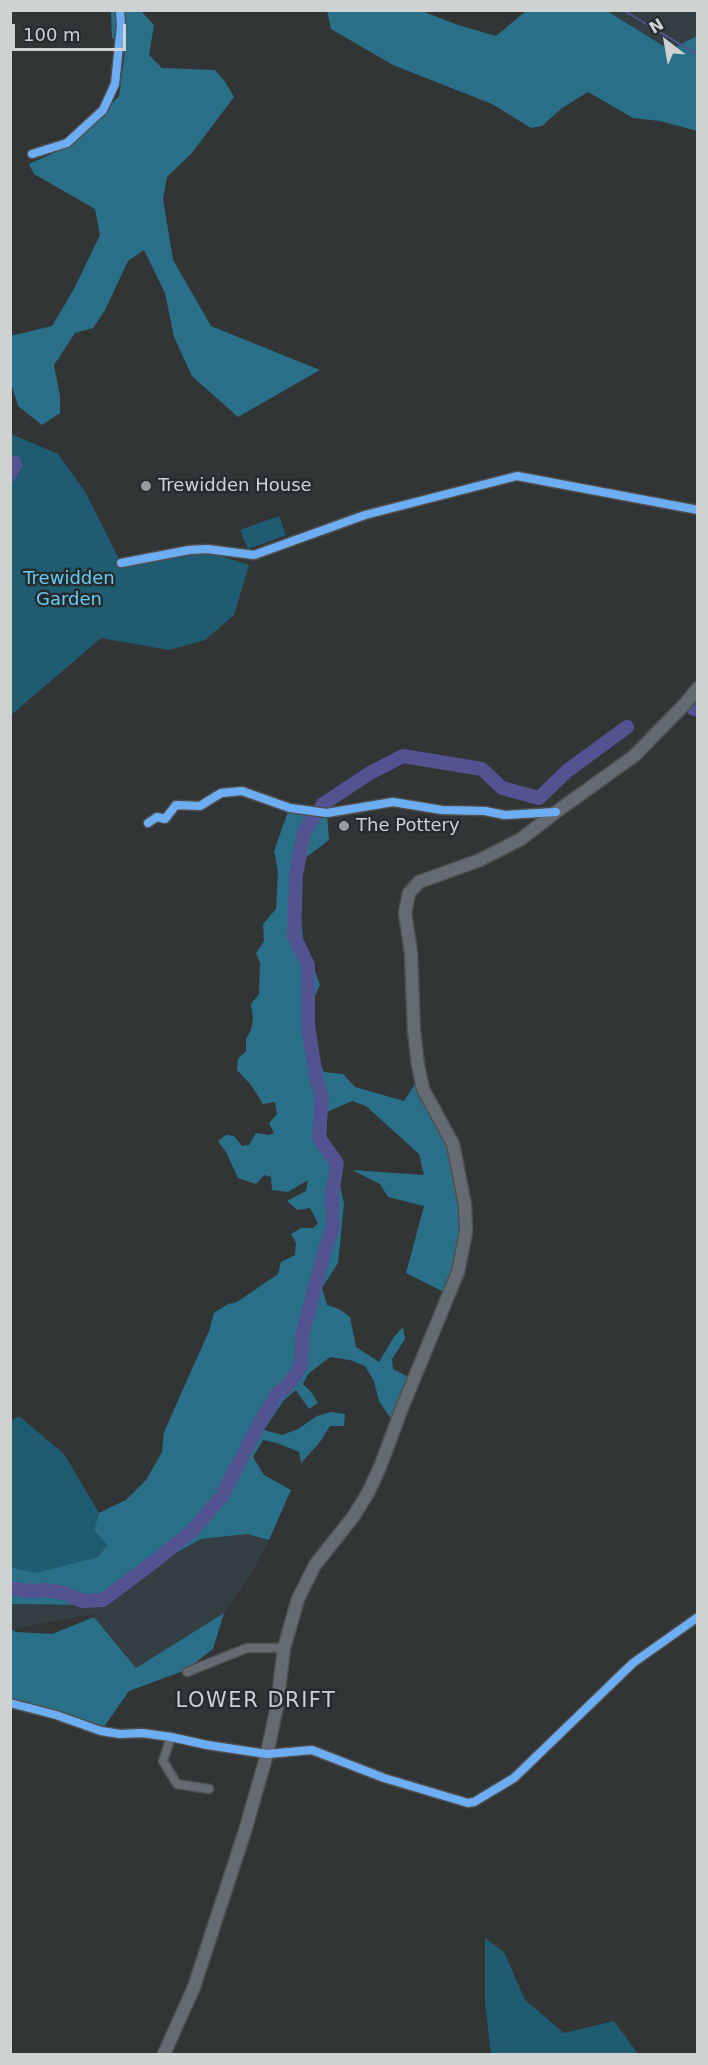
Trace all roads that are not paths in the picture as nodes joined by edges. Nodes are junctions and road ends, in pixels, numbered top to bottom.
1 (120, 10) edge
2 (32, 154) dead end
3 (698, 510) edge
4 (121, 563) dead end
5 (698, 688) edge
6 (556, 812) junction
7 (148, 823) dead end
8 (698, 1617) edge
9 (284, 1648) junction
10 (187, 1672) dead end
11 (10, 1703) edge
12 (171, 1737) junction
13 (267, 1754) junction
14 (209, 1789) dead end
15 (165, 2055) edge

1 - 2 street
3 - 4 street
5 - 6 main road
6 - 7 street
6 - 9 main road
8 - 13 street
9 - 10 street
9 - 13 main road
11 - 12 street
12 - 13 street
12 - 14 street
13 - 15 main road

